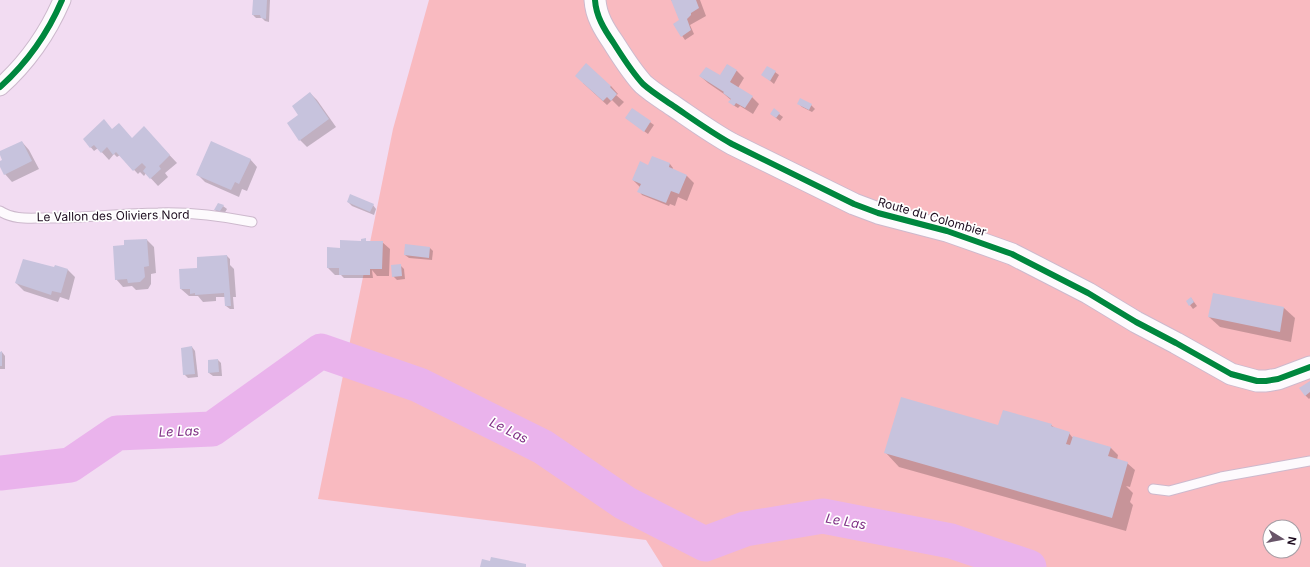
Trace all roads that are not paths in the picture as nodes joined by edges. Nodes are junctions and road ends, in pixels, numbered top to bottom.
1 (62, 0) edge
2 (595, 0) edge
3 (0, 87) edge
4 (0, 211) edge
5 (252, 222) dead end
6 (1310, 367) edge
7 (1310, 461) edge
8 (1153, 489) dead end

1 - 3 street
2 - 6 street, Route du Colombier
4 - 5 lane, Le Vallon des Oliviers Nord
7 - 8 lane

